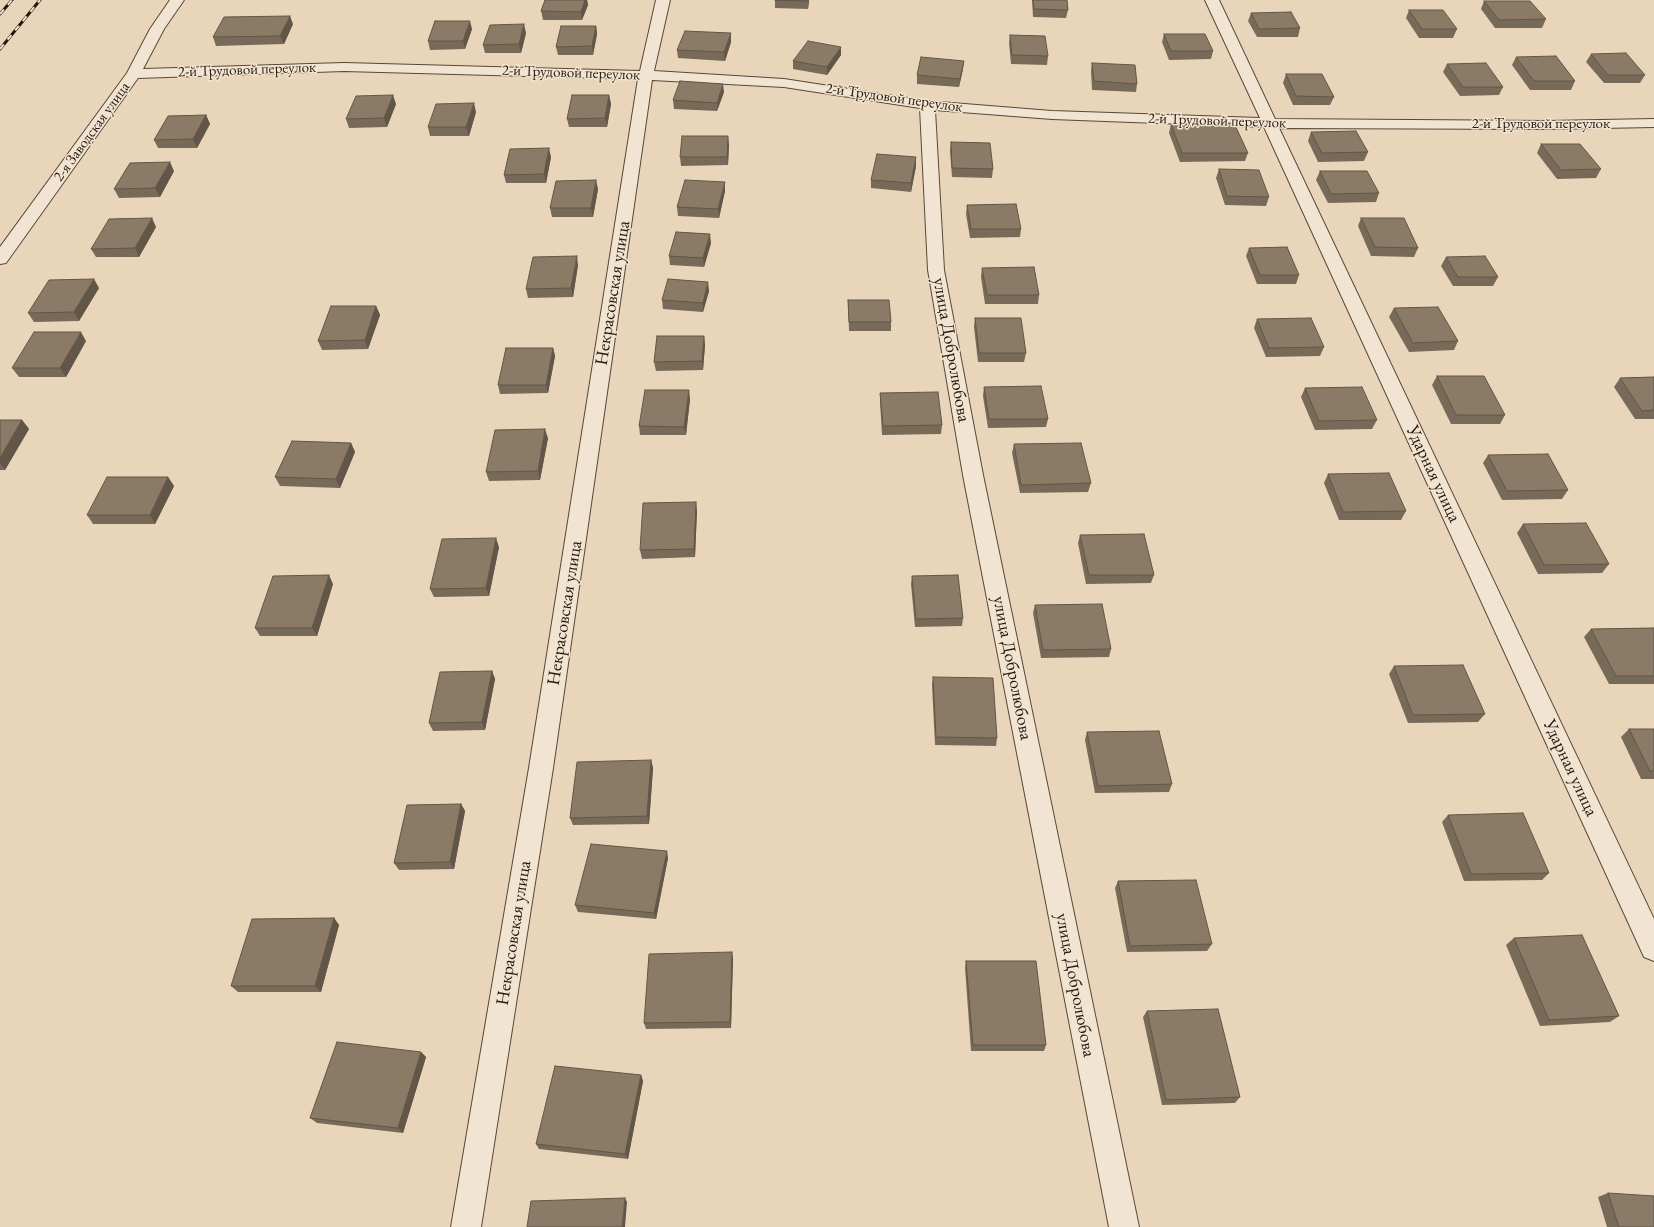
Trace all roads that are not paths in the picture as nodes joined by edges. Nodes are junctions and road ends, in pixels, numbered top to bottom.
1 (177, 0) edge
2 (663, 0) edge
3 (1212, 0) edge
4 (134, 74) junction
5 (646, 75) junction
6 (927, 105) junction
7 (1269, 123) junction
8 (1654, 123) edge
9 (0, 259) edge
10 (1654, 948) edge
11 (466, 1227) edge
12 (1124, 1227) edge

1 - 4 street, 2-я Заводская улица
2 - 5 street, Некрасовская улица
3 - 7 street, Ударная улица
4 - 5 street, 2-й Трудовой переулок
4 - 9 street, 2-я Заводская улица
5 - 6 street, 2-й Трудовой переулок
5 - 11 street, Некрасовская улица
6 - 7 street, 2-й Трудовой переулок
6 - 12 street, улица Добролюбова
7 - 8 street, 2-й Трудовой переулок
7 - 10 street, Ударная улица

